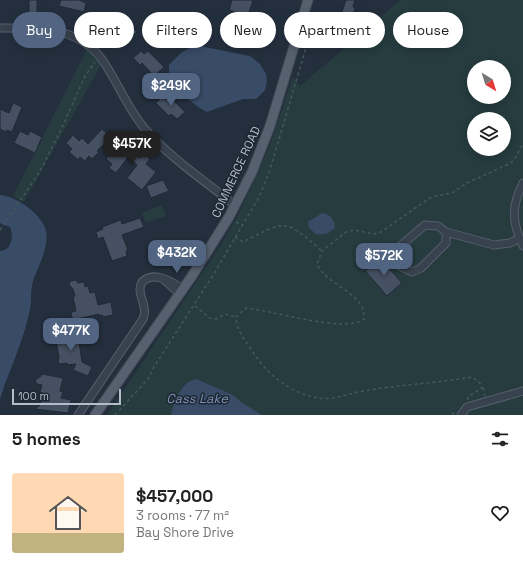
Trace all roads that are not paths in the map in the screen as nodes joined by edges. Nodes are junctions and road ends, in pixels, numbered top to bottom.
1 (308, 0) edge
2 (0, 28) edge
3 (523, 183) edge
4 (235, 205) junction
5 (446, 232) junction
6 (520, 238) junction
7 (523, 246) edge
8 (182, 292) junction
9 (523, 390) edge
10 (78, 415) edge
11 (95, 415) edge
12 (461, 415) edge

1 - 4 main road, COMMERCE ROAD
2 - 4 street
3 - 6 street
4 - 8 main road, COMMERCE ROAD
5 - 5 street
5 - 6 street
6 - 7 street
8 - 10 street
8 - 11 main road, COMMERCE ROAD
9 - 12 street

